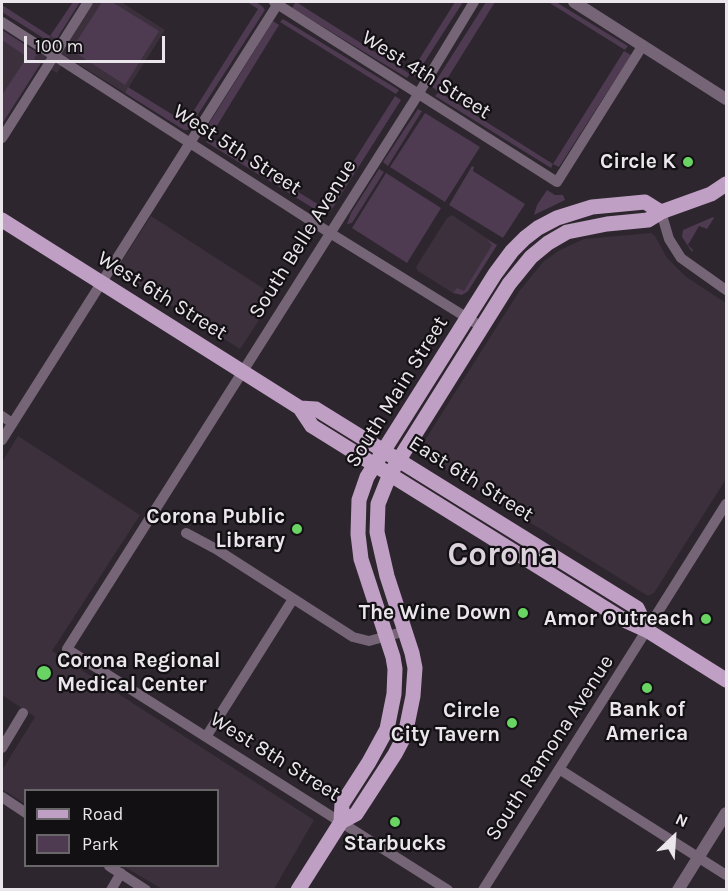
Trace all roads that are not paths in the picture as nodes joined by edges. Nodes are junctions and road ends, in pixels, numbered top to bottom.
1 (88, 2) edge
2 (277, 2) edge
3 (474, 2) edge
4 (574, 2) edge
5 (2, 22) edge
6 (643, 45) junction
7 (54, 55) junction
8 (418, 94) junction
9 (726, 99) edge
10 (2, 138) edge
11 (190, 143) junction
12 (726, 183) edge
13 (661, 212) junction
14 (2, 220) edge
15 (330, 233) junction
16 (101, 283) junction
17 (726, 290) edge
18 (468, 318) junction
19 (482, 327) junction
20 (242, 371) junction
21 (300, 408) junction
22 (2, 416) edge
23 (12, 423) junction
24 (2, 440) edge
25 (382, 450) junction
26 (399, 459) junction
27 (374, 464) junction
28 (390, 474) junction
29 (726, 504) edge
30 (186, 533) dead end
31 (293, 599) junction
32 (648, 630) junction
33 (406, 631) junction
34 (387, 636) junction
35 (68, 649) joint
36 (726, 680) edge
37 (23, 713) dead end
38 (206, 736) junction
39 (2, 748) edge
40 (559, 769) junction
41 (2, 797) edge
42 (24, 812) edge
43 (726, 813) edge
44 (340, 822) junction
45 (699, 857) junction
46 (111, 867) edge
47 (121, 873) junction
48 (726, 875) edge
49 (111, 890) edge
50 (146, 890) edge
51 (298, 890) edge
52 (448, 890) edge
53 (483, 890) edge
54 (678, 890) edge

1 - 7 street
2 - 8 street, West 4th Street
2 - 11 street
3 - 8 street, South Belle Avenue
4 - 6 street
5 - 7 street, West 5th Street
6 - 8 street, West 4th Street
6 - 9 street
7 - 10 street
7 - 11 street, West 5th Street
8 - 15 street, South Belle Avenue
11 - 15 street, West 5th Street
11 - 16 street
12 - 13 main road, South Main Street
13 - 17 street
13 - 18 main road, South Main Street
13 - 19 main road, South Main Street
14 - 16 main road, West 6th Street
15 - 18 street, West 5th Street
15 - 20 street, South Belle Avenue
16 - 20 main road, West 6th Street
16 - 23 street
18 - 19 street, West 5th Street
18 - 25 main road, South Main Street
19 - 26 main road, South Main Street
20 - 21 main road, West 6th Street
20 - 35 street, South Belle Avenue
21 - 25 main road, West 6th Street
21 - 27 main road, West 6th Street
22 - 23 street
23 - 24 street
25 - 26 main road, East 6th Street
25 - 27 main road, South Main Street
26 - 28 main road, South Main Street
26 - 32 main road, East 6th Street
27 - 28 main road, East 6th Street
27 - 34 main road, South Main Street
28 - 32 main road, East 6th Street
28 - 33 main road, South Main Street
29 - 32 street, South Ramona Avenue
30 - 31 street
31 - 34 street
31 - 38 street
32 - 36 main road, East 6th Street
32 - 40 street, South Ramona Avenue
33 - 34 street
33 - 44 main road, South Main Street
34 - 44 main road, South Main Street
35 - 38 street, West 8th Street
37 - 39 street
38 - 44 street, West 8th Street
40 - 45 street
40 - 53 street, South Ramona Avenue
41 - 42 street
43 - 45 street
44 - 51 main road, South Main Street
44 - 52 street, West 8th Street
45 - 48 street
45 - 54 street
46 - 47 street
47 - 49 street
47 - 50 street

